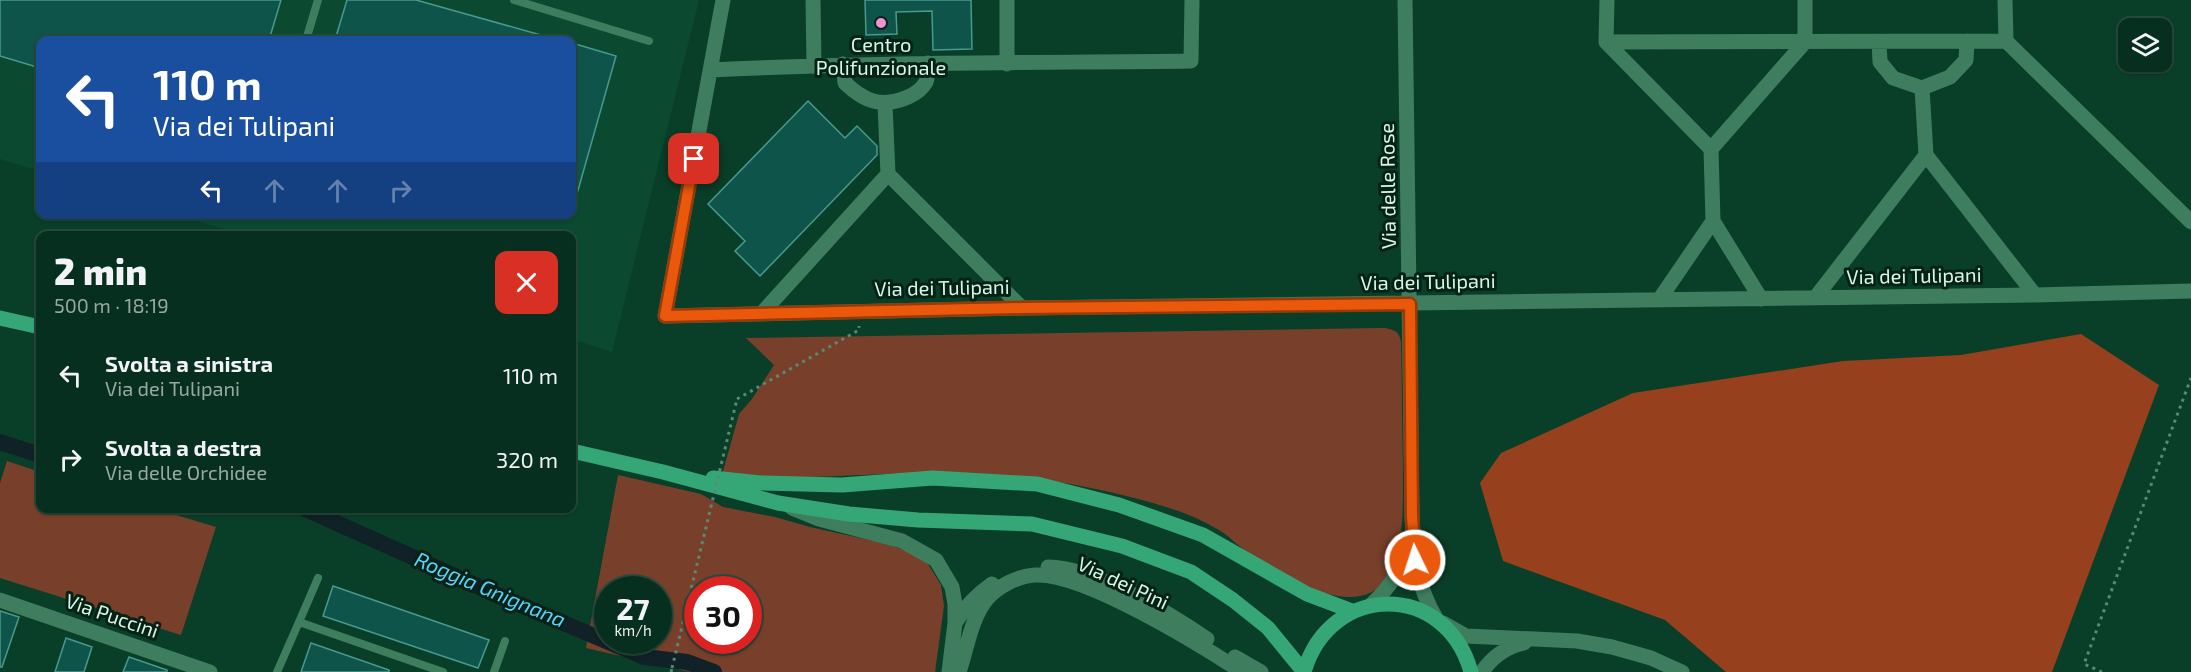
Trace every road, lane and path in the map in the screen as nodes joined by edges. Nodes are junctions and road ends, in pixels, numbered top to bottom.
1 (318, 0) edge
2 (514, 0) edge
3 (723, 0) edge
4 (813, 0) edge
5 (1007, 0) edge
6 (1192, 0) edge
7 (1405, 0) edge
8 (1607, 0) edge
9 (1805, 0) edge
10 (2005, 0) edge
11 (307, 36) edge
12 (649, 41) dead end
13 (1967, 41) junction
14 (2007, 41) junction
15 (1606, 42) junction
16 (1805, 42) junction
17 (1879, 42) junction
18 (928, 63) junction
19 (843, 64) junction
20 (1007, 64) junction
21 (814, 65) junction
22 (711, 70) junction
23 (1922, 88) junction
24 (885, 104) junction
25 (1711, 149) junction
26 (1926, 155) junction
27 (888, 174) junction
28 (1713, 221) junction
29 (2191, 222) edge
30 (2191, 291) edge
31 (2035, 295) junction
32 (1815, 298) junction
33 (1761, 299) junction
34 (1659, 300) junction
35 (1410, 304) junction
36 (1022, 308) junction
37 (858, 311) junction
38 (762, 313) junction
39 (0, 318) edge
40 (36, 326) edge
41 (2191, 378) edge
42 (576, 452) edge
43 (663, 472) junction
44 (778, 503) junction
45 (1412, 516) junction
46 (318, 578) dead end
47 (0, 600) edge
48 (1371, 605) junction
49 (1352, 611) junction
50 (1437, 620) junction
51 (299, 622) junction
52 (955, 623) junction
53 (1544, 639) junction
54 (505, 641) dead end
55 (671, 670) edge
56 (210, 672) edge
57 (277, 672) edge
58 (443, 672) edge
59 (494, 672) edge
60 (949, 672) edge
61 (959, 672) edge
62 (1242, 672) edge
63 (1262, 672) edge
64 (1304, 672) edge
65 (1471, 672) edge
66 (1482, 672) edge
67 (1682, 672) edge
68 (2102, 672) edge

1 - 11 lane
2 - 12 lane
3 - 22 street
4 - 21 street
5 - 20 street
6 - 20 street
7 - 35 street, Via delle Rose
8 - 15 street
9 - 16 street
10 - 14 street
13 - 14 street
13 - 17 street
13 - 23 street
14 - 29 street
15 - 16 street
15 - 25 street
16 - 17 street
16 - 25 street
17 - 23 street
18 - 19 street
18 - 20 street
18 - 24 street
19 - 21 street
19 - 24 street
21 - 22 street
22 - 38 street, Via dei Tulipani
23 - 26 street
24 - 27 street
25 - 28 street
26 - 31 street
26 - 32 street
27 - 36 street
27 - 38 street
28 - 33 street
28 - 34 street
30 - 31 street, Via dei Tulipani
31 - 32 street, Via dei Tulipani
32 - 33 street, Via dei Tulipani
33 - 34 street, Via dei Tulipani
34 - 35 street, Via dei Tulipani
35 - 36 street, Via dei Tulipani
35 - 45 street, Via delle Rose
36 - 37 street, Via dei Tulipani
37 - 38 street, Via dei Tulipani
37 - 55 path, bridge
39 - 40 main road
41 - 68 path
42 - 43 main road
43 - 44 main road
43 - 49 main road
44 - 52 street
44 - 64 main road
45 - 48 street, Via delle Rose
45 - 50 street, Via delle Rose
46 - 51 lane
47 - 56 street, Via Puccini
48 - 49 main road
48 - 50 main road
49 - 64 main road
50 - 53 street
50 - 65 main road
51 - 57 lane
51 - 58 lane
52 - 60 street
52 - 63 street, Via dei Pini
53 - 66 street
53 - 67 street
54 - 59 lane
61 - 62 street, Via dei Pini

